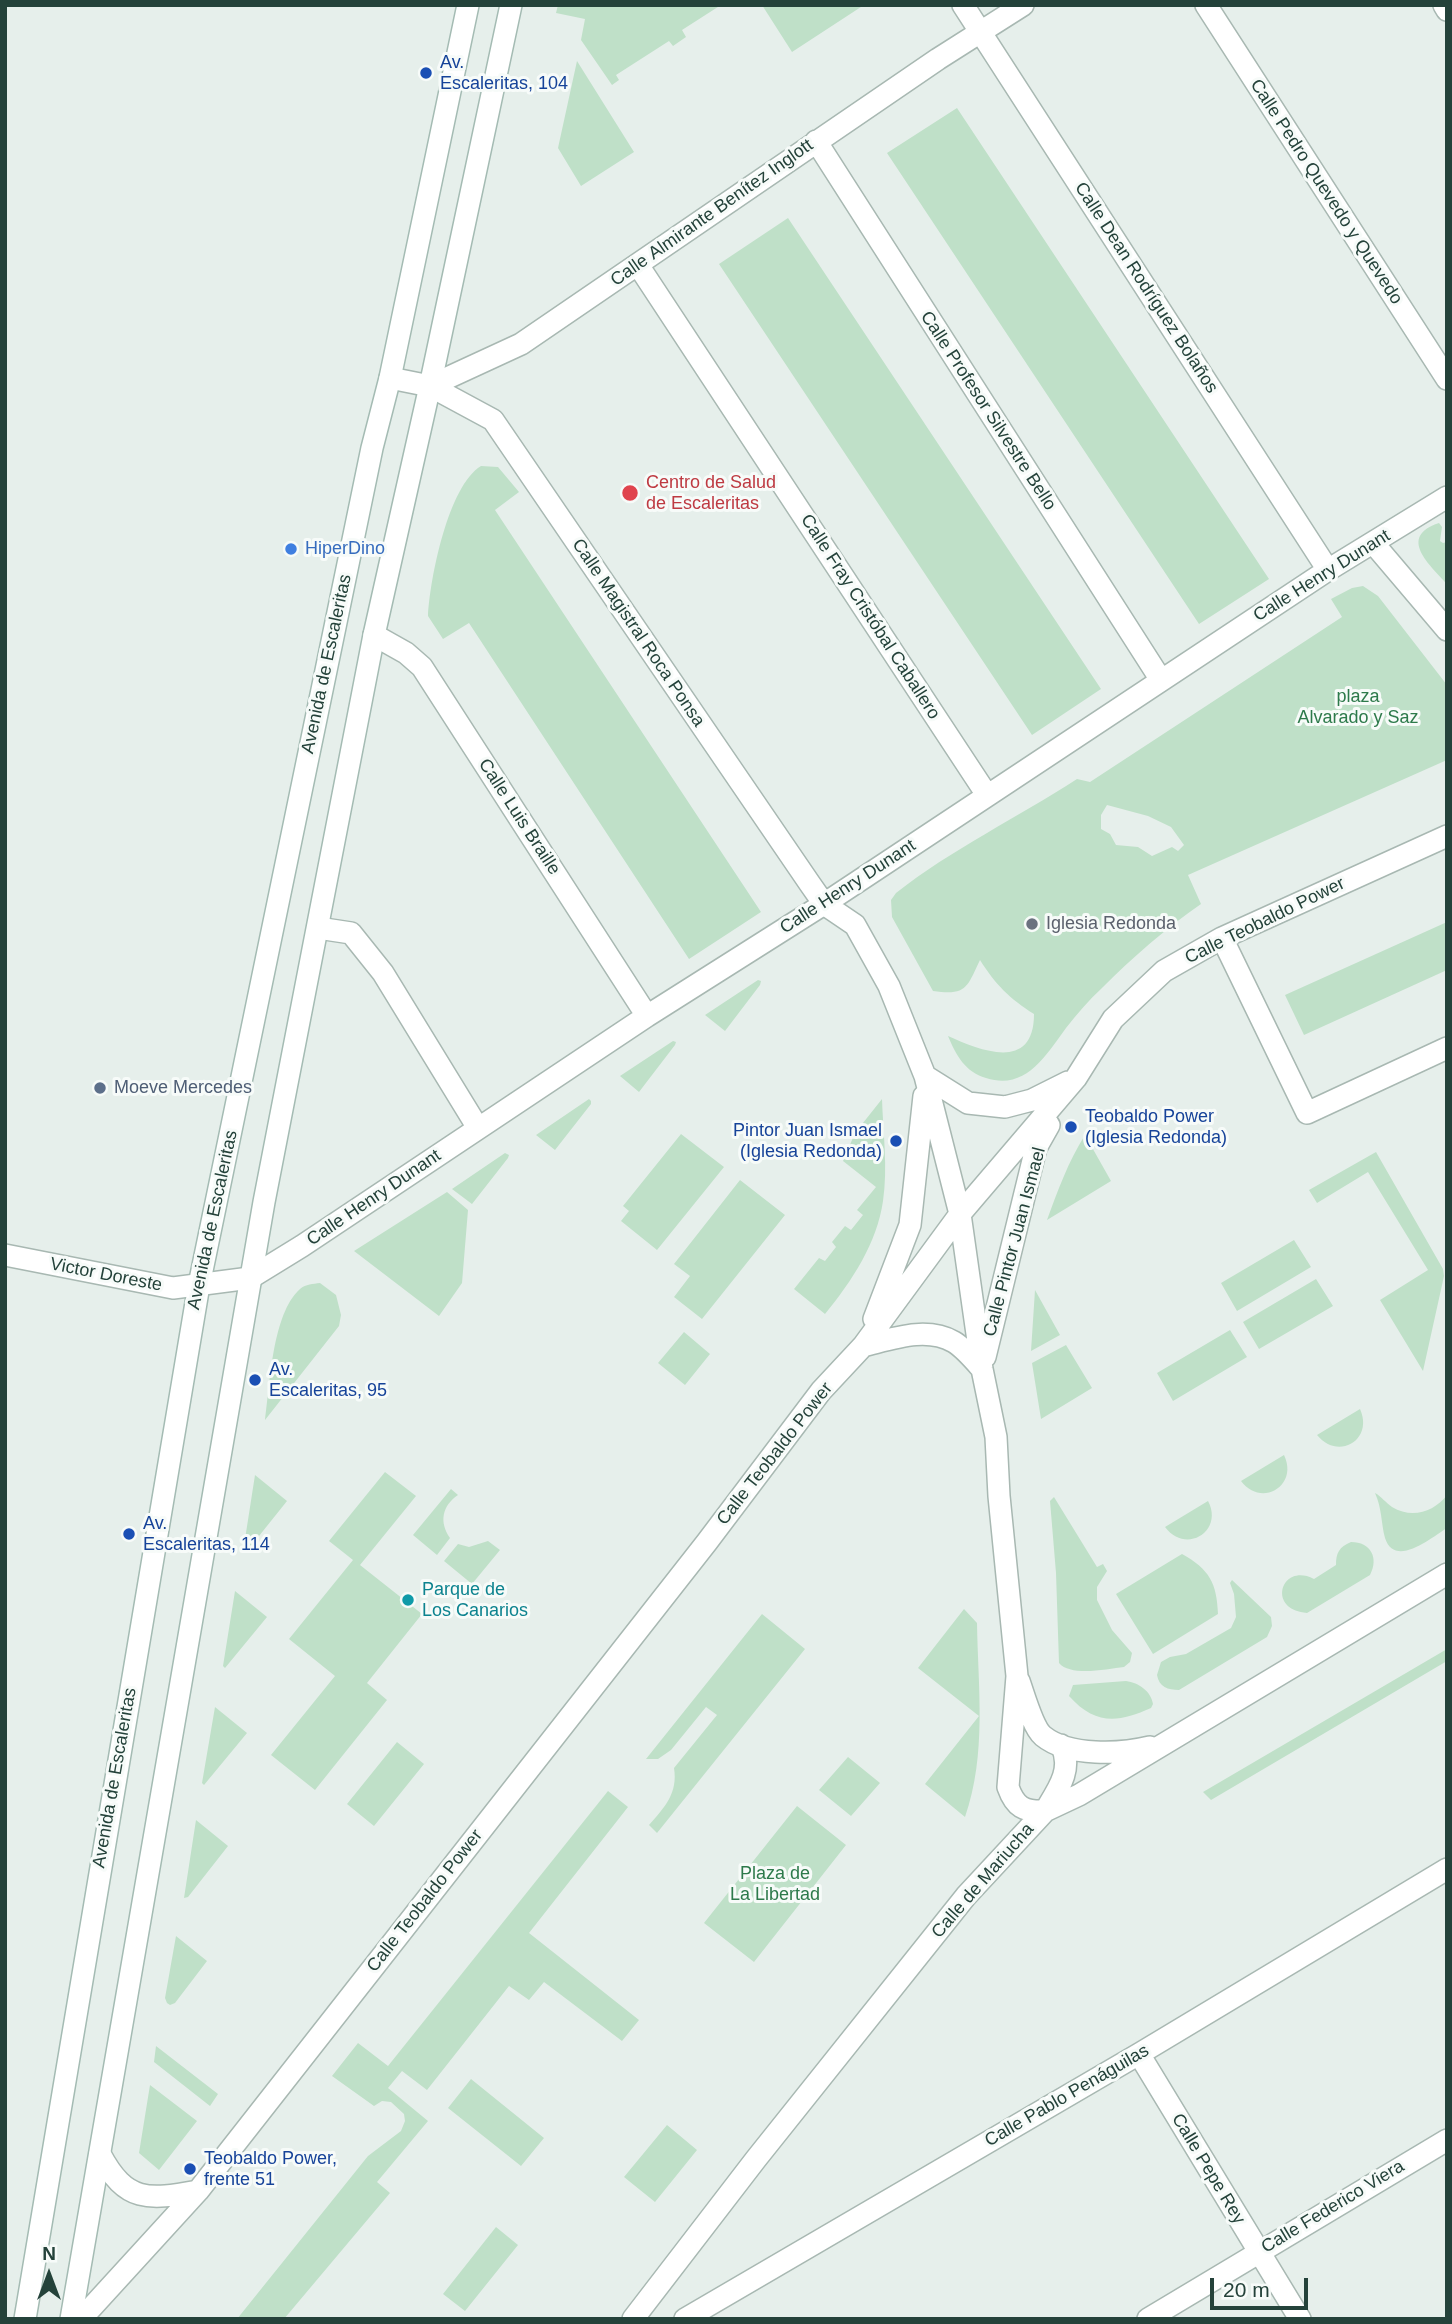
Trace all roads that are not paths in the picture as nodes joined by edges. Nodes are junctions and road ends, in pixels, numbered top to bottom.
1 (468, 5) edge
2 (511, 5) edge
3 (963, 5) edge
4 (1023, 5) edge
5 (1206, 5) edge
6 (1444, 5) edge
7 (1447, 10) edge
8 (981, 33) junction
9 (816, 141) junction
10 (638, 265) junction
11 (390, 378) junction
12 (1447, 379) edge
13 (430, 386) junction
14 (1447, 497) edge
15 (1374, 544) junction
16 (1328, 570) junction
17 (1447, 630) edge
18 (374, 635) junction
19 (1161, 680) junction
20 (987, 795) junction
21 (1447, 836) edge
22 (824, 904) junction
23 (318, 928) junction
24 (1222, 939) junction
25 (647, 1016) junction
26 (1447, 1048) edge
27 (925, 1076) junction
28 (1076, 1078) junction
29 (478, 1128) junction
30 (960, 1214) junction
31 (5, 1255) edge
32 (250, 1278) junction
33 (199, 1284) junction
34 (863, 1346) junction
35 (982, 1369) junction
36 (1447, 1574) edge
37 (1017, 1676) junction
38 (1162, 1744) junction
39 (1061, 1745) junction
40 (1045, 1811) junction
41 (1447, 1869) edge
42 (1139, 2054) junction
43 (1447, 2140) edge
44 (100, 2154) junction
45 (198, 2191) junction
46 (1259, 2251) junction
47 (25, 2319) edge
48 (71, 2319) edge
49 (81, 2319) edge
50 (633, 2319) edge
51 (685, 2319) edge
52 (1148, 2319) edge
53 (1300, 2319) edge

1 - 11 street, Avenida de Escaleritas
2 - 13 street
3 - 8 street, Calle Dean Rodríguez Bolaños
4 - 8 street, Calle Almirante Benítez Inglott
5 - 12 street, Calle Pedro Quevedo y Quevedo
6 - 7 street
8 - 9 street, Calle Almirante Benítez Inglott
8 - 16 street, Calle Dean Rodríguez Bolaños
9 - 10 street, Calle Almirante Benítez Inglott
9 - 19 street, Calle Profesor Silvestre Bello
10 - 13 street, Calle Almirante Benítez Inglott
10 - 20 street, Calle Fray Cristóbal Caballero
11 - 13 street
11 - 33 street, Avenida de Escaleritas
13 - 18 street
13 - 22 street, Calle Magistral Roca Ponsa
14 - 15 street, Calle Henry Dunant
15 - 16 street, Calle Henry Dunant
15 - 17 street
16 - 19 street, Calle Henry Dunant
18 - 23 street
18 - 25 street, Calle Luis Braille
19 - 20 street, Calle Henry Dunant
20 - 22 street, Calle Henry Dunant
21 - 24 street, Calle Teobaldo Power
22 - 25 street, Calle Henry Dunant
22 - 27 street, Calle Pintor Juan Ismael
23 - 29 street
23 - 32 street
24 - 26 street
24 - 28 street, Calle Teobaldo Power
25 - 29 street, Calle Henry Dunant
27 - 28 street
27 - 30 street, Calle Pintor Juan Ismael
27 - 34 street, Calle Pintor Juan Ismael
28 - 30 street, Calle Teobaldo Power
28 - 35 street, Calle Pintor Juan Ismael
29 - 32 street, Calle Henry Dunant
30 - 34 street, Calle Teobaldo Power
30 - 35 street, Calle Pintor Juan Ismael
31 - 33 street, Victor Doreste
32 - 33 street, Victor Doreste
32 - 44 street
33 - 47 street, Avenida de Escaleritas
34 - 35 street, Calle Pintor Juan Ismael
34 - 45 street, Calle Teobaldo Power
35 - 37 street, Calle Pintor Juan Ismael
36 - 38 street, Calle de Mariucha
37 - 39 street, Calle Pintor Juan Ismael
37 - 40 street, Calle Pintor Juan Ismael
38 - 39 street
38 - 40 street, Calle de Mariucha
39 - 40 street
40 - 50 street, Calle de Mariucha
41 - 42 street, Calle Pablo Penáguilas
42 - 46 street, Calle Pepe Rey
42 - 51 street, Calle Pablo Penáguilas
43 - 46 street, Calle Federico Viera
44 - 45 street
44 - 48 street
45 - 49 street, Calle Teobaldo Power
46 - 52 street, Calle Federico Viera
46 - 53 street, Calle Pepe Rey

